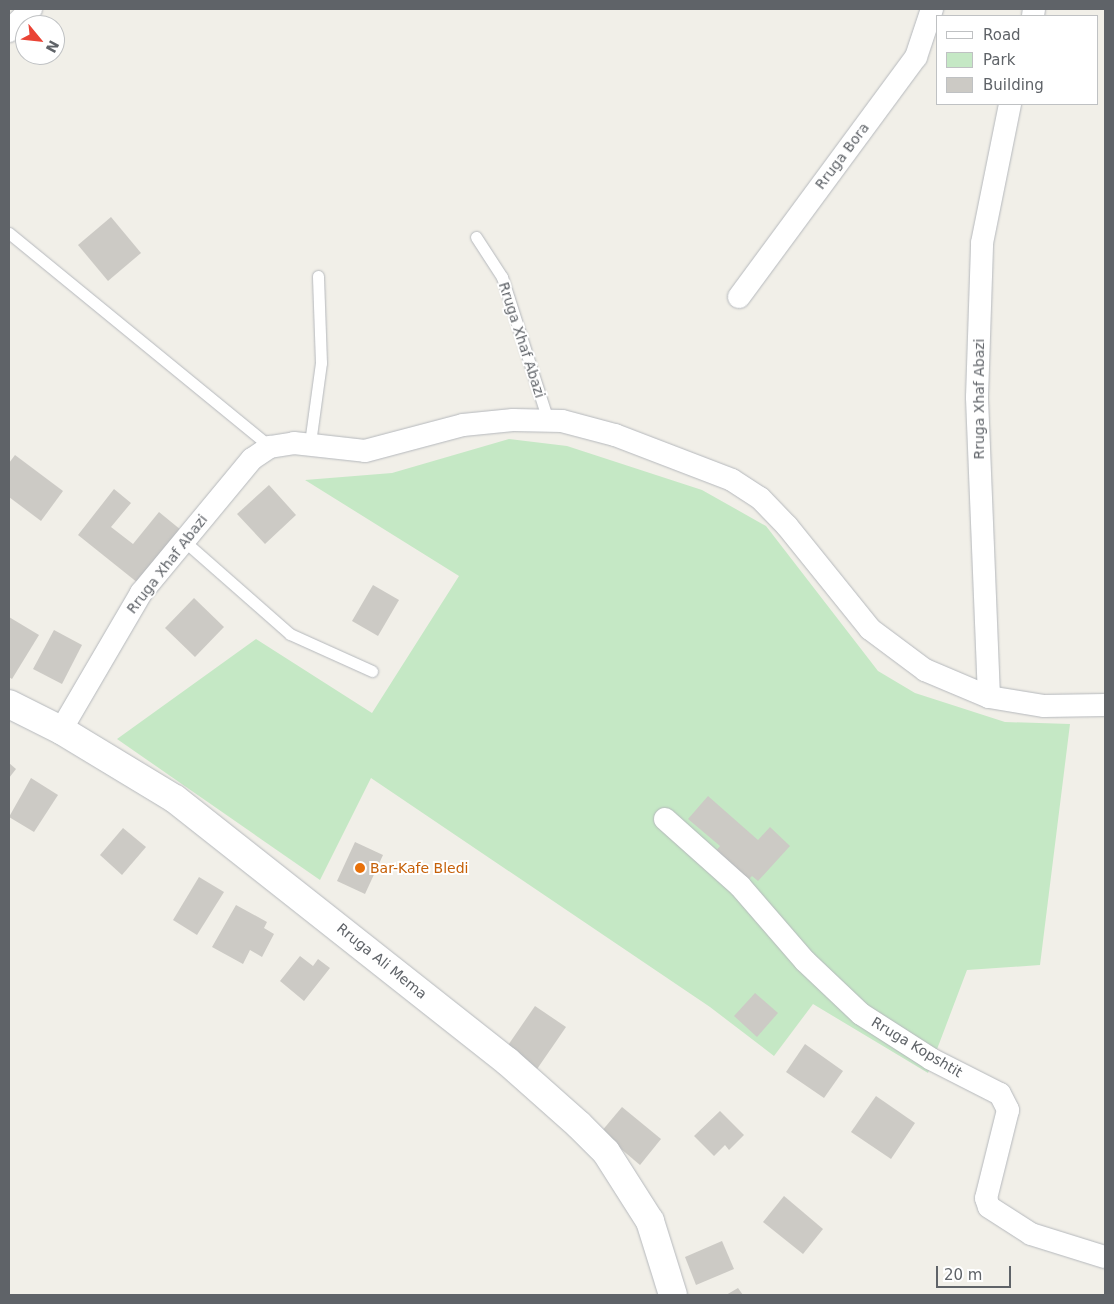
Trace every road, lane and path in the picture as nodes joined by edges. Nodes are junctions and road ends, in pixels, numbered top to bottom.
1 (30, 9) edge
2 (932, 9) edge
3 (9, 31) edge
4 (1010, 105) edge
5 (9, 233) edge
6 (476, 237) dead end
7 (318, 276) dead end
8 (739, 297) dead end
9 (548, 420) junction
10 (310, 442) junction
11 (270, 448) junction
12 (183, 540) junction
13 (372, 671) dead end
14 (989, 696) junction
15 (9, 704) edge
16 (1105, 705) edge
17 (61, 730) junction
18 (665, 819) dead end
19 (1105, 1257) edge
20 (672, 1295) edge

1 - 3 street
2 - 8 street, Rruga Bora
4 - 14 street, Rruga Xhaf Abazi
5 - 11 lane
6 - 9 lane, Rruga Xhaf Abazi
7 - 10 lane
9 - 10 street, Rruga Xhaf Abazi
9 - 14 street, Rruga Xhaf Abazi
10 - 11 street, Rruga Xhaf Abazi
11 - 12 street, Rruga Xhaf Abazi
12 - 13 lane
12 - 17 street, Rruga Xhaf Abazi
14 - 16 street, Rruga Xhaf Abazi
15 - 17 street, Rruga Ali Mema
17 - 20 street, Rruga Ali Mema
18 - 19 street, Rruga Kopshtit

